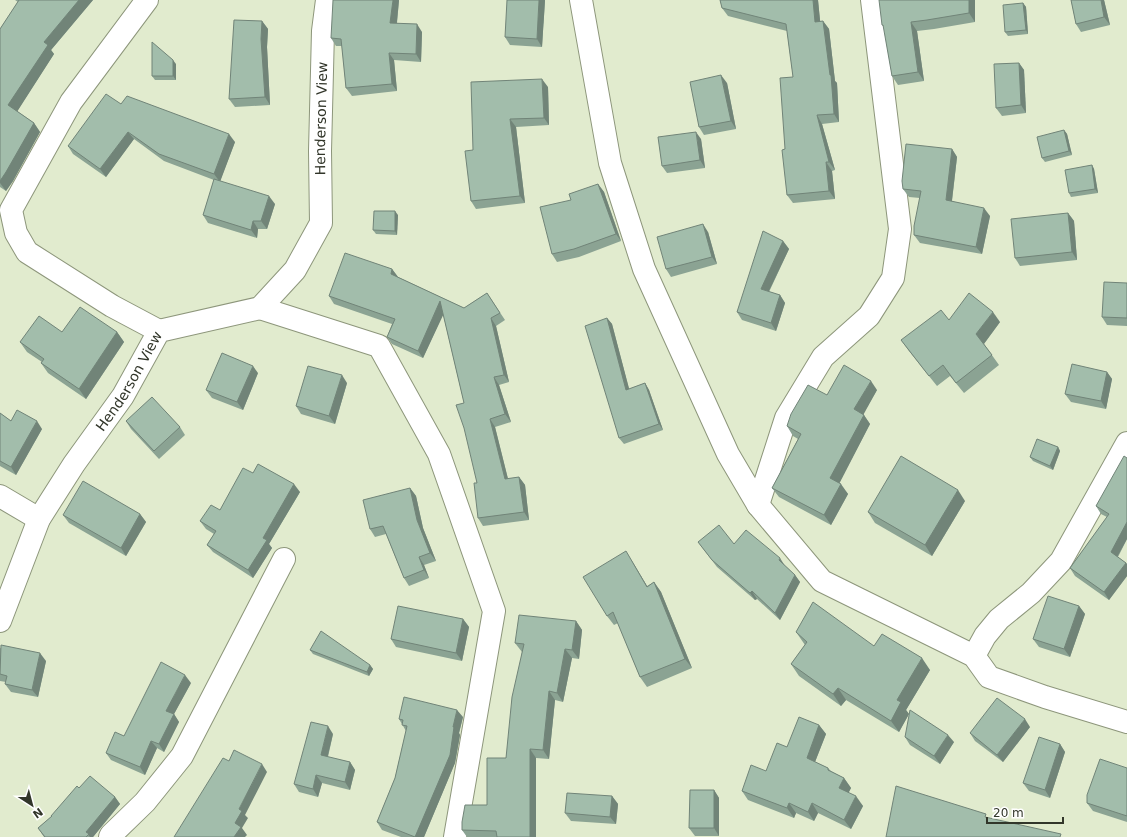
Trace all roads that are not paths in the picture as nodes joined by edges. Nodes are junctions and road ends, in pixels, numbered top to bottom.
1 (147, 0) edge
2 (327, 0) edge
3 (581, 0) edge
4 (872, 0) edge
5 (260, 308) junction
6 (159, 332) junction
7 (1127, 444) edge
8 (0, 496) edge
9 (758, 505) junction
10 (39, 518) junction
11 (284, 558) dead end
12 (0, 621) edge
13 (974, 656) junction
14 (1127, 722) edge
15 (110, 837) edge
16 (455, 837) edge

1 - 6 street
2 - 5 street, Henderson View
3 - 9 street
4 - 9 street
5 - 6 street, Henderson View
5 - 16 street
6 - 10 street, Henderson View
7 - 13 street
8 - 10 street
9 - 13 street
10 - 12 street, Henderson View
11 - 15 street
13 - 14 street

